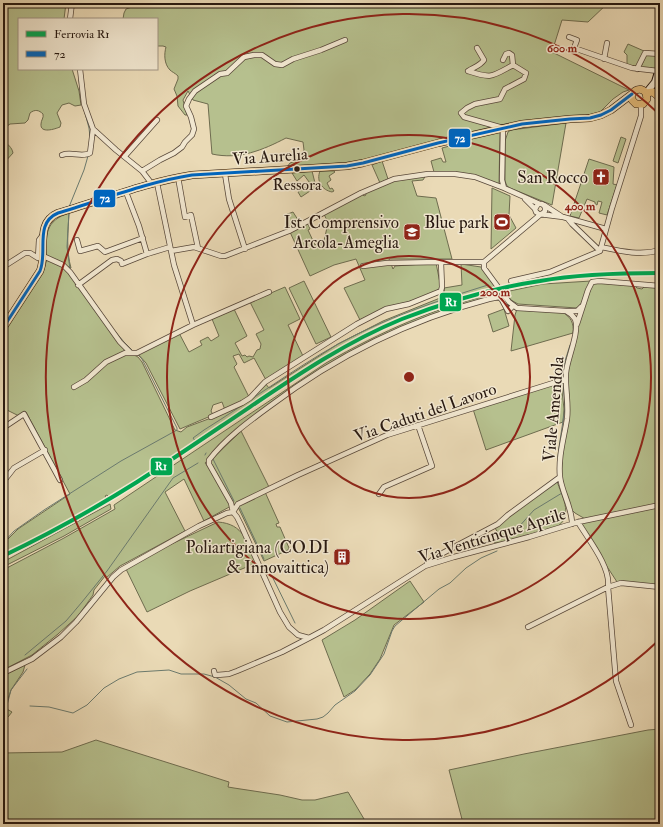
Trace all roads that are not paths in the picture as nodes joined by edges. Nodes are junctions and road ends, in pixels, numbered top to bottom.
1 (72, 3) edge
2 (70, 18) edge
3 (569, 37) dead end
4 (345, 40) dead end
5 (607, 43) dead end
6 (477, 48) dead end
7 (660, 54) edge
8 (604, 59) junction
9 (503, 60) dead end
10 (513, 65) junction
11 (659, 68) edge
12 (637, 69) junction
13 (80, 70) edge
14 (655, 82) junction
15 (645, 93) junction
16 (632, 94) junction
17 (658, 96) edge
18 (636, 103) junction
19 (620, 104) junction
20 (157, 120) dead end
21 (503, 128) junction
22 (93, 129) junction
23 (62, 155) dead end
24 (125, 156) junction
25 (142, 171) junction
26 (225, 174) junction
27 (178, 177) junction
28 (155, 183) junction
29 (504, 188) junction
30 (126, 192) junction
31 (520, 195) junction
32 (542, 205) junction
33 (535, 210) junction
34 (542, 214) junction
35 (563, 218) junction
36 (568, 219) junction
37 (530, 222) junction
38 (606, 229) junction
39 (43, 236) junction
40 (142, 238) junction
41 (77, 240) dead end
42 (198, 248) junction
43 (245, 248) junction
44 (170, 249) junction
45 (601, 249) junction
46 (660, 250) edge
47 (147, 254) junction
48 (43, 256) junction
49 (441, 262) junction
50 (484, 262) junction
51 (362, 266) dead end
52 (3, 267) edge
53 (511, 281) dead end
54 (79, 284) junction
55 (660, 286) edge
56 (269, 292) dead end
57 (513, 306) junction
58 (582, 306) junction
59 (566, 311) junction
60 (193, 325) junction
61 (3, 328) edge
62 (575, 328) junction
63 (128, 353) junction
64 (564, 379) junction
65 (74, 387) dead end
66 (211, 418) dead end
67 (418, 425) junction
68 (3, 428) edge
69 (45, 450) junction
70 (558, 479) junction
71 (60, 480) dead end
72 (3, 482) edge
73 (379, 494) dead end
74 (660, 505) edge
75 (233, 512) junction
76 (578, 522) junction
77 (572, 524) junction
78 (424, 566) junction
79 (608, 587) junction
80 (660, 587) edge
81 (528, 627) dead end
82 (308, 638) junction
83 (214, 671) dead end
84 (3, 672) edge
85 (631, 725) dead end

1 - 2 street
3 - 8 street
4 - 25 street
5 - 8 street
6 - 10 street
7 - 12 street
8 - 12 street
9 - 10 street
10 - 21 street
11 - 12 street
11 - 14 street
13 - 22 street
14 - 15 street
14 - 17 street
15 - 16 main road
15 - 17 main road
15 - 18 main road
16 - 18 main road
16 - 19 main road, Via Aurelia
18 - 19 main road
18 - 38 street
19 - 21 main road, Via Aurelia
20 - 24 street
21 - 26 main road, Via Aurelia
21 - 29 street
22 - 23 street
22 - 24 street
24 - 25 street
25 - 28 street
26 - 27 main road, Via Aurelia
26 - 43 street
27 - 28 main road, Via Aurelia
27 - 42 street
28 - 30 main road, Via Aurelia
28 - 44 street
29 - 31 street
29 - 43 street
30 - 39 main road, Via Aurelia
30 - 40 street
31 - 32 street
31 - 33 street
32 - 33 street
32 - 34 street
32 - 35 street
33 - 34 street
33 - 37 street
34 - 35 street
34 - 37 street
35 - 36 street
36 - 38 street
36 - 45 street
37 - 50 street
38 - 45 street
39 - 48 main road, Via Aurelia
39 - 52 street
40 - 41 street
40 - 47 street
42 - 43 street
42 - 44 street
44 - 47 street
44 - 60 street
45 - 46 street
45 - 53 street
47 - 54 street
48 - 54 street
48 - 61 main road, Via Aurelia
49 - 50 street
49 - 51 street
49 - 66 street
50 - 57 street
54 - 63 street
55 - 58 street, Viale Amendola
56 - 60 street
57 - 59 street
57 - 75 street
58 - 59 street
58 - 62 street, Viale Amendola
59 - 62 street
60 - 63 street
62 - 64 street, Viale Amendola
63 - 65 street
64 - 67 street, Via Caduti del Lavoro
64 - 70 street, Viale Amendola
67 - 73 street
67 - 75 street, Via Caduti del Lavoro
68 - 69 street
69 - 71 street
69 - 72 street
70 - 77 street, Viale Amendola
70 - 78 street
74 - 76 street, Via Venticinque Aprile
75 - 82 street
75 - 84 street
76 - 77 street, Via Venticinque Aprile
76 - 79 street
77 - 78 street, Via Venticinque Aprile
78 - 82 street, Via Venticinque Aprile
79 - 80 street
79 - 81 street
79 - 85 street
82 - 83 street, Via Venticinque Aprile

